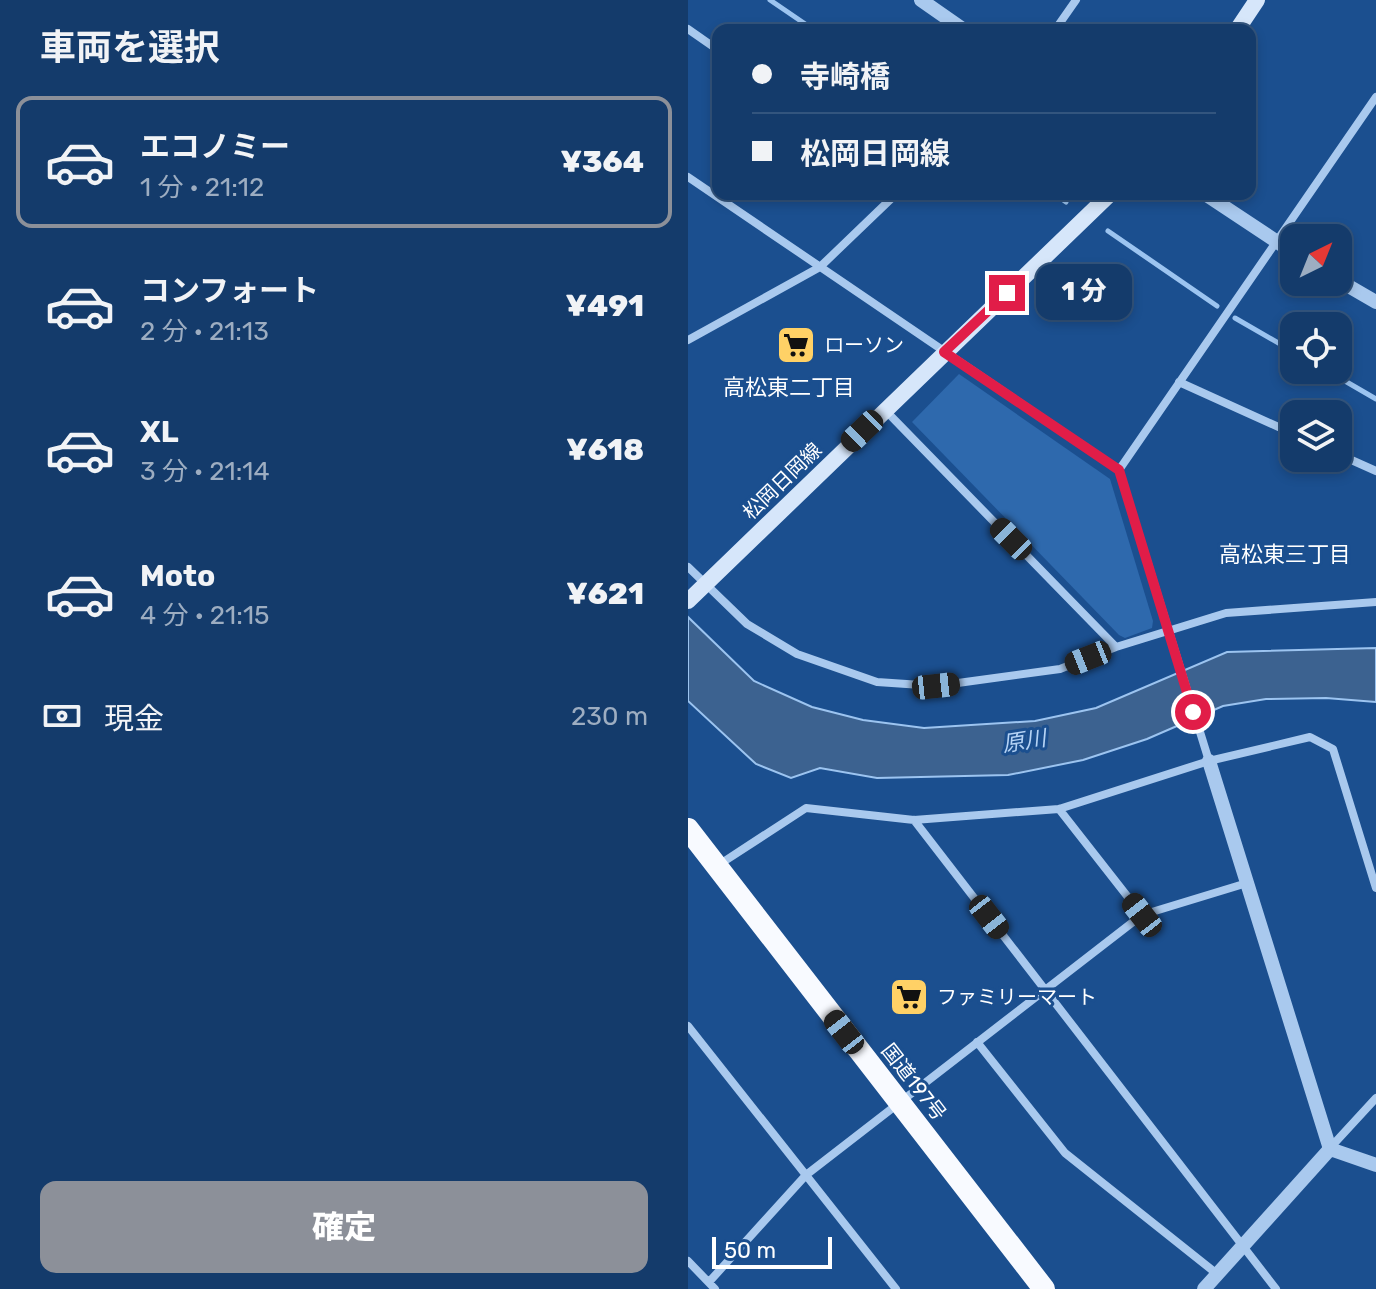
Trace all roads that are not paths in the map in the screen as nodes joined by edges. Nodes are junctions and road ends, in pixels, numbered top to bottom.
1 (921, 0) edge
2 (1076, 0) edge
3 (1257, 0) edge
4 (955, 24) edge
5 (1059, 24) edge
6 (1241, 24) edge
7 (688, 29) edge
8 (712, 46) edge
9 (1376, 97) edge
10 (688, 177) edge
11 (712, 193) edge
12 (722, 200) edge
13 (890, 200) edge
14 (1104, 200) edge
15 (1214, 200) edge
16 (1276, 242) junction
17 (1280, 244) edge
18 (820, 267) junction
19 (1352, 288) edge
20 (1376, 302) edge
21 (688, 340) edge
22 (944, 352) junction
23 (1179, 382) junction
24 (884, 410) junction
25 (1280, 428) edge
26 (1352, 460) edge
27 (1119, 470) junction
28 (1376, 471) edge
29 (688, 567) edge
30 (705, 583) junction
31 (689, 600) edge
32 (1376, 602) edge
33 (1168, 632) junction
34 (1116, 647) junction
35 (1209, 761) junction
36 (1059, 809) junction
37 (914, 820) junction
38 (688, 829) edge
39 (717, 866) junction
40 (1247, 883) junction
41 (1376, 888) edge
42 (1142, 915) junction
43 (1045, 990) junction
44 (688, 1026) edge
45 (977, 1042) junction
46 (1376, 1098) edge
47 (899, 1102) junction
48 (1330, 1149) junction
49 (1376, 1165) edge
50 (806, 1175) junction
51 (1243, 1246) junction
52 (688, 1261) edge
53 (1217, 1274) junction
54 (712, 1286) edge
55 (896, 1289) edge
56 (1044, 1289) edge
57 (1204, 1289) edge
58 (1276, 1289) edge

1 - 4 street
2 - 5 street
3 - 6 main road
7 - 8 street
9 - 16 street
10 - 11 street
12 - 18 street
13 - 18 street
14 - 22 main road, 松岡日岡線
15 - 16 street
16 - 17 street
16 - 23 street
18 - 21 street
18 - 22 street
19 - 20 street
22 - 24 main road, 松岡日岡線
22 - 27 street
23 - 25 street
23 - 27 street
24 - 30 main road, 松岡日岡線
24 - 34 street
26 - 28 street
27 - 33 street
29 - 30 street
30 - 31 main road, 松岡日岡線
30 - 34 street
32 - 33 street
33 - 34 street
33 - 35 street
35 - 36 street
35 - 40 street
35 - 41 street
36 - 37 street
36 - 42 street
37 - 39 street
37 - 43 street
38 - 39 highway, 国道197号
39 - 47 highway, 国道197号
40 - 42 street
40 - 48 street
42 - 43 street
43 - 45 street
43 - 51 street
44 - 50 street
45 - 47 street
45 - 53 street
46 - 48 street
47 - 50 street
47 - 56 highway, 国道197号
48 - 49 street
48 - 51 street
50 - 54 street
50 - 55 street
51 - 53 street
51 - 58 street
52 - 54 street
53 - 57 street

